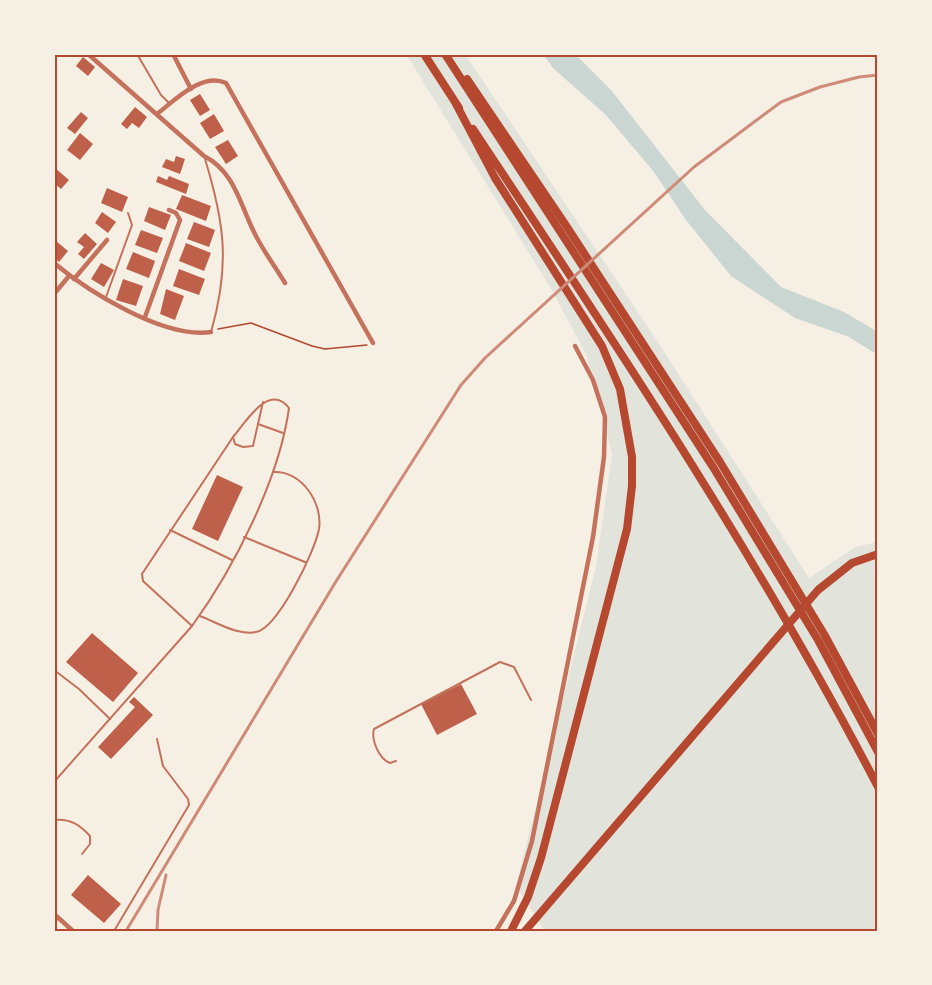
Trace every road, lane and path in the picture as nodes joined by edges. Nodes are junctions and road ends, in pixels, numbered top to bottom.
1 (88, 54) edge
2 (137, 54) edge
3 (172, 54) edge
4 (424, 54) edge
5 (447, 56) edge
6 (190, 89) junction
7 (170, 104) junction
8 (157, 114) junction
9 (204, 156) junction
10 (169, 210) dead end
11 (128, 213) dead end
12 (107, 240) dead end
13 (54, 263) edge
14 (72, 277) junction
15 (285, 283) dead end
16 (54, 294) edge
17 (106, 298) junction
18 (585, 307) junction
19 (145, 317) junction
20 (211, 332) junction
21 (373, 343) joint
22 (576, 346) dead end
23 (263, 402) junction
24 (258, 424) junction
25 (284, 433) junction
26 (233, 437) junction
27 (274, 472) junction
28 (170, 530) junction
29 (244, 537) junction
30 (878, 554) edge
31 (232, 561) junction
32 (306, 562) junction
33 (200, 616) junction
34 (192, 626) junction
35 (821, 637) junction
36 (54, 670) edge
37 (531, 700) dead end
38 (110, 719) junction
39 (878, 734) edge
40 (157, 739) dead end
41 (878, 752) edge
42 (396, 761) dead end
43 (54, 782) edge
44 (878, 788) edge
45 (54, 820) edge
46 (82, 854) dead end
47 (54, 914) edge
48 (73, 931) edge
49 (114, 931) edge
50 (496, 931) edge
51 (511, 931) edge
52 (525, 931) edge

1 - 8 street
2 - 7 lane
3 - 6 street
4 - 18 highway
5 - 35 highway
6 - 7 street
6 - 21 street
7 - 8 street
8 - 9 street
9 - 15 street
9 - 20 lane
10 - 19 street
11 - 17 lane
12 - 14 street
13 - 14 street
14 - 16 street
14 - 17 street
17 - 19 street
18 - 44 highway
18 - 51 highway
19 - 20 street
20 - 21 path
22 - 50 street
23 - 24 lane
23 - 25 lane
23 - 26 lane
24 - 25 lane
24 - 26 lane
25 - 27 lane
26 - 28 lane
27 - 29 lane
27 - 32 lane
28 - 31 lane
28 - 34 lane
29 - 31 lane
29 - 32 lane
30 - 52 highway
31 - 33 lane
32 - 33 lane
33 - 34 lane
34 - 38 lane
35 - 39 highway
35 - 41 highway
36 - 38 lane
37 - 42 lane
38 - 43 lane
40 - 49 lane
45 - 46 lane
47 - 48 street

